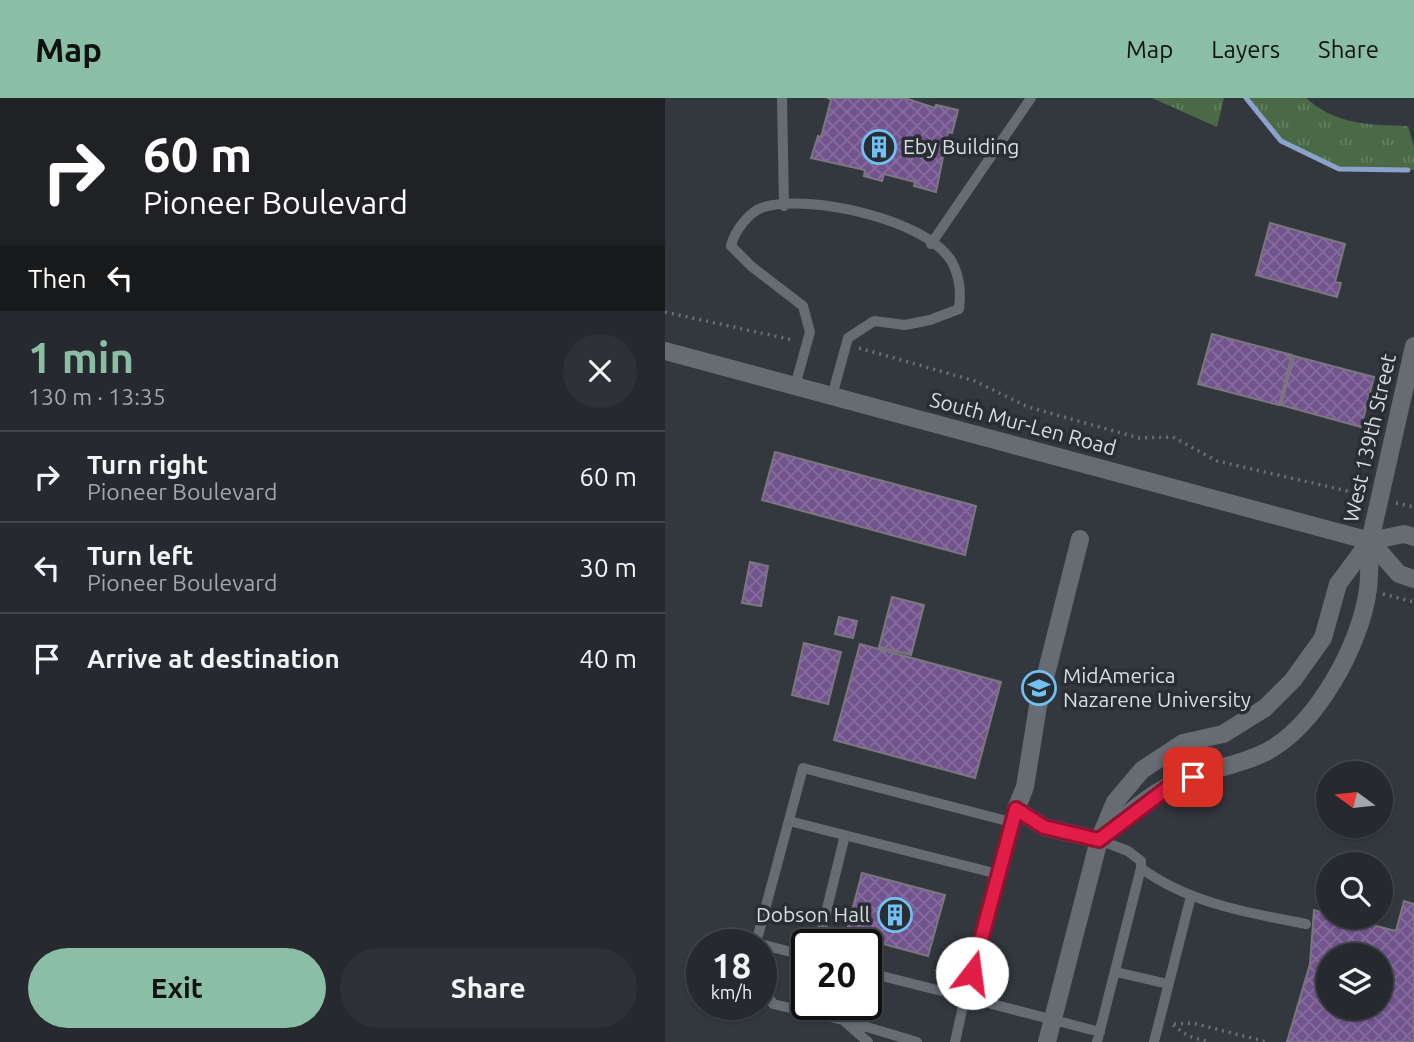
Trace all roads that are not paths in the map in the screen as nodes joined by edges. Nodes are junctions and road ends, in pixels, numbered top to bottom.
1 (782, 98) edge
2 (1031, 98) edge
3 (785, 206) junction
4 (931, 244) junction
5 (1414, 346) edge
6 (665, 351) edge
7 (795, 386) junction
8 (832, 396) junction
9 (1408, 401) edge
10 (1414, 537) edge
11 (1080, 539) dead end
12 (1370, 541) junction
13 (1414, 579) edge
14 (1014, 816) junction
15 (789, 821) junction
16 (845, 835) junction
17 (1099, 840) junction
18 (1141, 868) junction
19 (998, 874) junction
20 (1191, 895) junction
21 (1306, 924) dead end
22 (760, 929) edge
23 (822, 929) edge
24 (1116, 972) junction
25 (882, 976) edge
26 (1168, 984) junction
27 (965, 997) junction
28 (1053, 1019) junction
29 (843, 1020) joint
30 (1098, 1037) edge
31 (868, 1042) edge
32 (917, 1042) edge
33 (955, 1042) edge
34 (1047, 1042) edge
35 (1154, 1042) edge

1 - 3 lane
2 - 4 lane
3 - 4 lane
3 - 7 lane
4 - 8 lane
5 - 9 street, West 139th Street
6 - 7 street, South Mur-Len Road
7 - 8 street, South Mur-Len Road
8 - 12 street, South Mur-Len Road
9 - 12 street, West 139th Street
10 - 12 street, South Mur-Len Road
11 - 14 street
12 - 13 street
12 - 17 street
12 - 17 street
14 - 15 lane
14 - 17 street
14 - 19 lane
15 - 16 lane
15 - 22 lane
16 - 19 lane
16 - 23 lane
17 - 18 lane
17 - 28 street
18 - 20 lane
18 - 24 lane
19 - 27 lane
20 - 21 lane
20 - 26 lane
24 - 26 lane
24 - 30 lane
25 - 27 lane
26 - 35 lane
27 - 28 lane
27 - 33 lane
28 - 30 lane
28 - 34 street
29 - 31 lane
29 - 32 lane

